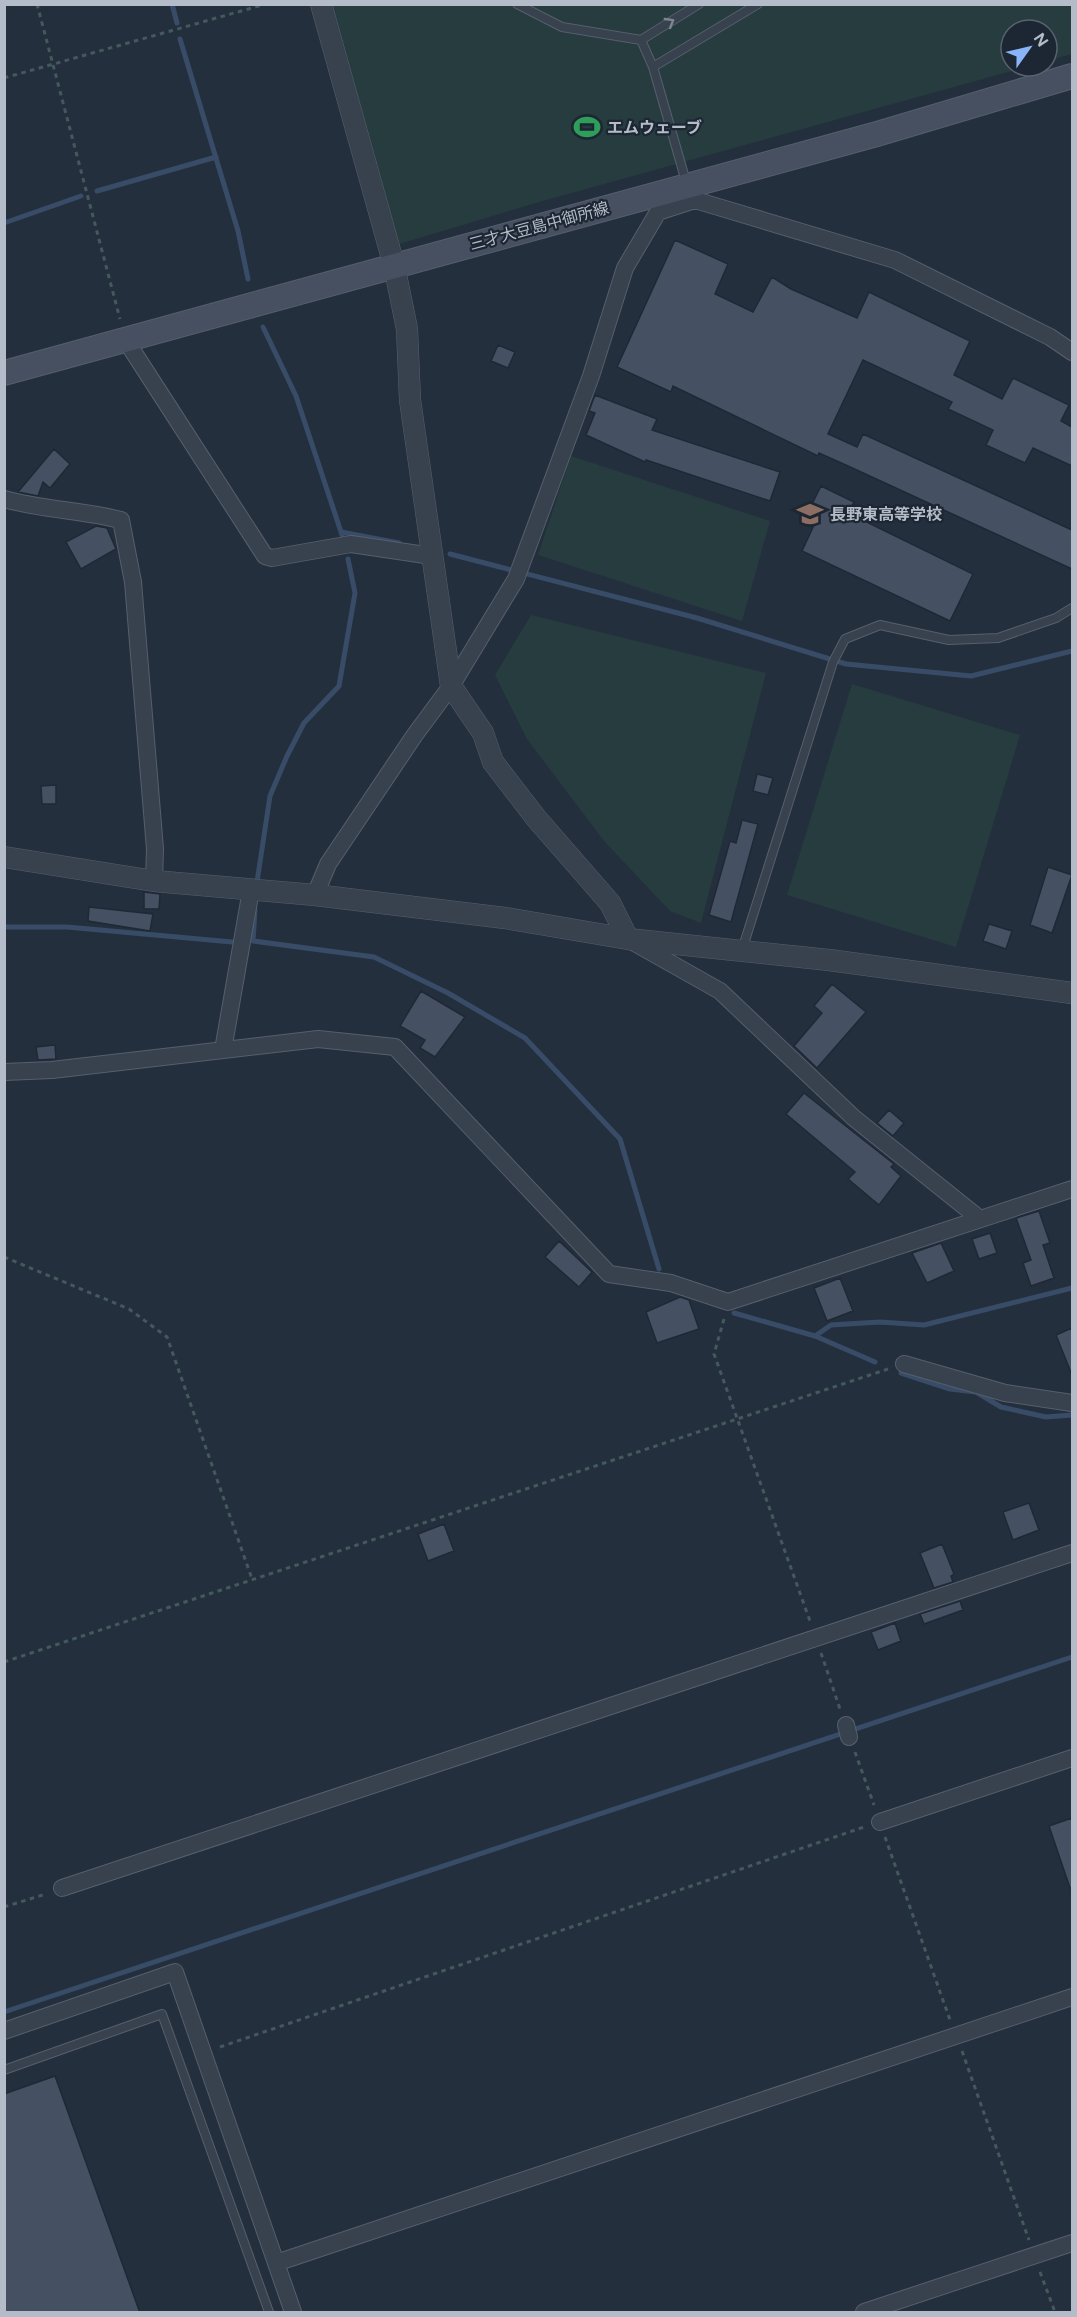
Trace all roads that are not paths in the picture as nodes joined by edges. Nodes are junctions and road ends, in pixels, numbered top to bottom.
1 (321, 4) edge
2 (517, 4) edge
3 (699, 4) edge
4 (758, 4) edge
5 (641, 40) junction
6 (653, 67) junction
7 (1072, 76) edge
8 (691, 193) junction
9 (394, 265) junction
10 (125, 339) junction
11 (1072, 352) edge
12 (4, 373) edge
13 (4, 498) edge
14 (432, 556) junction
15 (1072, 608) edge
16 (451, 686) junction
17 (4, 856) edge
18 (154, 881) junction
19 (250, 890) junction
20 (315, 896) junction
21 (628, 939) junction
22 (742, 951) junction
23 (1072, 993) edge
24 (223, 1050) junction
25 (4, 1072) edge
26 (1072, 1189) edge
27 (980, 1219) junction
28 (904, 1364) road end
29 (1072, 1403) edge
30 (1072, 1553) edge
31 (1072, 1758) edge
32 (880, 1822) road end
33 (62, 1888) road end
34 (1072, 1997) edge
35 (4, 2031) edge
36 (4, 2070) edge
37 (1072, 2243) edge
38 (276, 2263) junction
39 (269, 2313) edge
40 (293, 2313) edge
41 (864, 2313) edge

1 - 9 street
2 - 5 lane
5 -> 3 lane
4 - 6 lane
5 - 6 lane
6 - 8 lane
7 - 8 main road, 三才大豆島中御所線
8 - 9 main road, 三才大豆島中御所線
8 - 11 street
8 - 16 street
9 - 10 main road, 三才大豆島中御所線
9 - 14 street
10 - 12 main road, 三才大豆島中御所線
10 - 14 street
13 - 18 street
14 - 16 street
15 - 22 lane
16 - 20 street
16 - 21 street
17 - 18 street
18 - 19 street
19 - 20 street
19 - 24 street
20 - 21 street
21 - 22 street
21 - 27 street
22 - 23 street
24 - 25 street
24 - 27 street
26 - 27 street
28 - 29 street
30 - 33 street
31 - 32 street
34 - 38 street
35 - 38 street
36 - 39 lane
37 - 41 street
38 - 40 street

